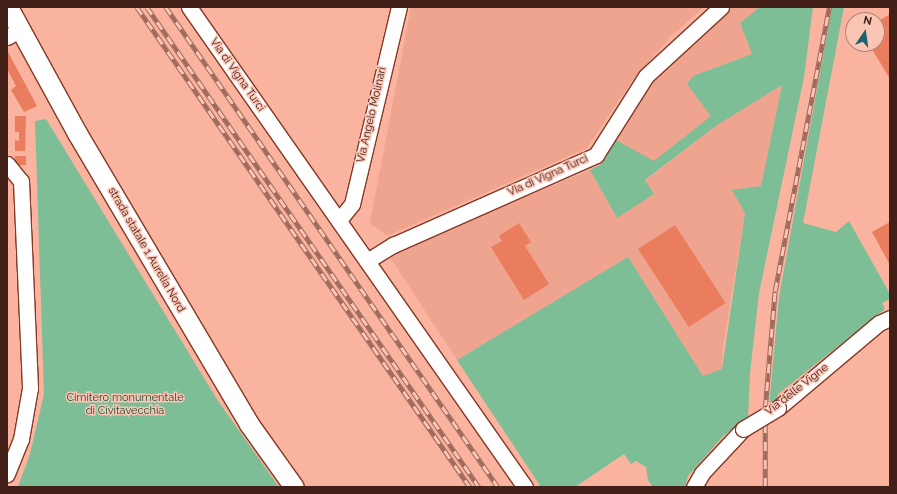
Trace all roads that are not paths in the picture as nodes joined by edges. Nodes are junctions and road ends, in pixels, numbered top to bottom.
1 (8, 7) edge
2 (189, 7) edge
3 (399, 7) edge
4 (721, 7) edge
5 (14, 33) edge
6 (7, 164) edge
7 (338, 220) junction
8 (367, 261) junction
9 (890, 318) edge
10 (7, 474) edge
11 (294, 487) edge
12 (525, 487) edge
13 (694, 487) edge

1 - 5 main road, strada statale 1 Aurelia Nord
2 - 7 street, Via di Vigna Turci
3 - 7 street, Via Angelo Molinari
4 - 8 street, Via di Vigna Turci
5 - 11 main road, strada statale 1 Aurelia Nord
6 - 10 street
7 - 8 street, Via di Vigna Turci
8 - 12 street, Via di Vigna Turci
9 - 13 street, Via delle Vigne, bridge

